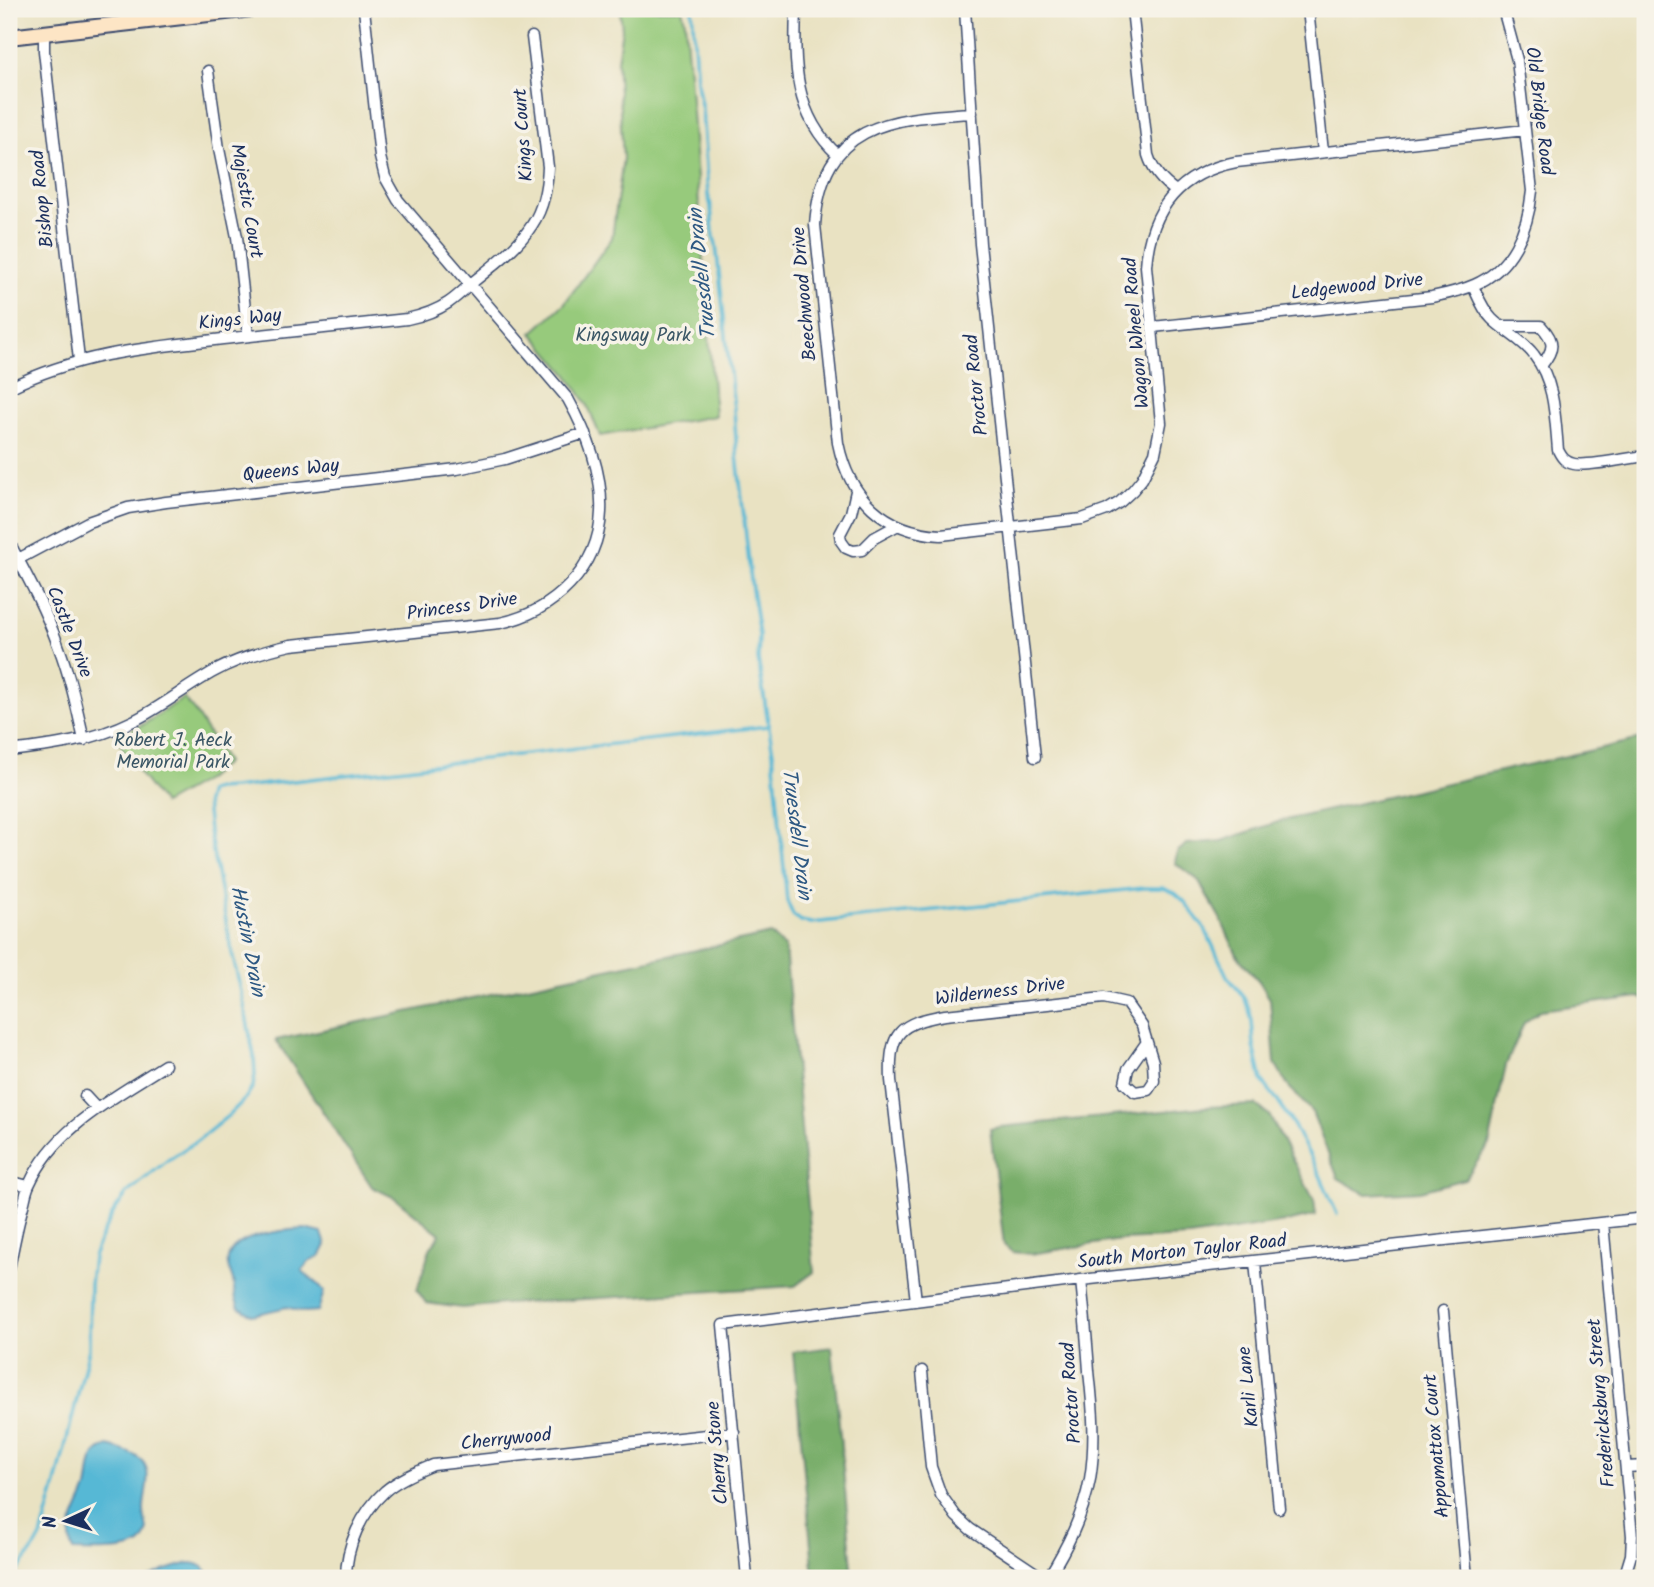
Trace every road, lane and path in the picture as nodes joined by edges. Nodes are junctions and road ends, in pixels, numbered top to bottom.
1 (253, 9) edge
2 (364, 9) edge
3 (796, 9) edge
4 (965, 9) edge
5 (1132, 9) edge
6 (1308, 9) edge
7 (1503, 9) edge
8 (44, 33) junction
9 (9, 37) edge
10 (532, 37) dead end
11 (208, 71) dead end
12 (972, 113) junction
13 (1525, 131) junction
14 (1323, 152) junction
15 (838, 155) junction
16 (1176, 191) junction
17 (1528, 218) joint
18 (470, 284) junction
19 (1473, 286) junction
20 (1501, 326) junction
21 (1153, 327) junction
22 (248, 336) junction
23 (79, 360) junction
24 (1541, 366) junction
25 (9, 388) edge
26 (585, 433) junction
27 (1645, 456) edge
28 (856, 491) junction
29 (898, 525) junction
30 (1010, 527) junction
31 (9, 542) edge
32 (13, 561) edge
33 (84, 740) junction
34 (9, 751) edge
35 (1035, 757) dead end
36 (1147, 1042) junction
37 (165, 1065) dead end
38 (85, 1096) dead end
39 (97, 1109) junction
40 (9, 1181) edge
41 (28, 1186) junction
42 (1645, 1218) edge
43 (1603, 1223) junction
44 (1255, 1262) junction
45 (9, 1269) edge
46 (1081, 1280) junction
47 (916, 1301) junction
48 (1443, 1311) dead end
49 (723, 1325) joint
50 (922, 1371) dead end
51 (734, 1433) junction
52 (1645, 1465) edge
53 (1626, 1467) junction
54 (1279, 1508) dead end
55 (346, 1578) edge
56 (747, 1578) edge
57 (1046, 1578) edge
58 (1467, 1578) edge
59 (1624, 1578) edge

1 - 8 street
2 - 18 street, Princess Drive
3 - 15 street
4 - 12 street, Proctor Road
5 - 16 street
6 - 14 street
7 - 13 street, Old Bridge Road
8 - 9 street
8 - 23 street, Bishop Road
10 - 18 street, Kings Court
11 - 22 street, Majestic Court
12 - 15 street, Beechwood Drive
12 - 30 street, Proctor Road
13 - 14 street, Wagon Wheel Road
13 - 17 street, Old Bridge Road
14 - 16 street, Wagon Wheel Road
15 - 28 street, Beechwood Drive
16 - 21 street, Wagon Wheel Road
17 - 19 street, Ledgewood Drive
18 - 22 street, Kings Way
18 - 26 street, Princess Drive
19 - 20 street
19 - 21 street, Ledgewood Drive
20 - 24 street
20 - 24 street
21 - 30 street, Wagon Wheel Road
22 - 23 street, Kings Way
23 - 25 street, Kings Way
24 - 27 street
26 - 32 street, Queens Way
26 - 33 street, Princess Drive
28 - 29 street, Beechwood Drive
28 - 29 street
29 - 30 street, Beechwood Drive
30 - 35 street, Proctor Road
31 - 32 street, Castle Drive
32 - 33 street, Castle Drive
33 - 34 street, Princess Drive
36 - 36 street, Wilderness Drive
36 - 47 street, Wilderness Drive
37 - 39 street
38 - 39 street
39 - 41 street
40 - 41 street
41 - 45 street
42 - 43 street, South Morton Taylor Road
43 - 44 street, South Morton Taylor Road
43 - 53 street, Fredericksburg Street
44 - 46 street, South Morton Taylor Road
44 - 54 street, Karli Lane
46 - 47 street, South Morton Taylor Road
46 - 57 street, Proctor Road
47 - 49 street, South Morton Taylor Road
48 - 58 street, Appomattox Court
49 - 51 street, Cherry Stone
50 - 57 street
51 - 55 street, Cherrywood
51 - 56 street, Cherry Stone
52 - 53 street
53 - 59 street, Fredericksburg Street

